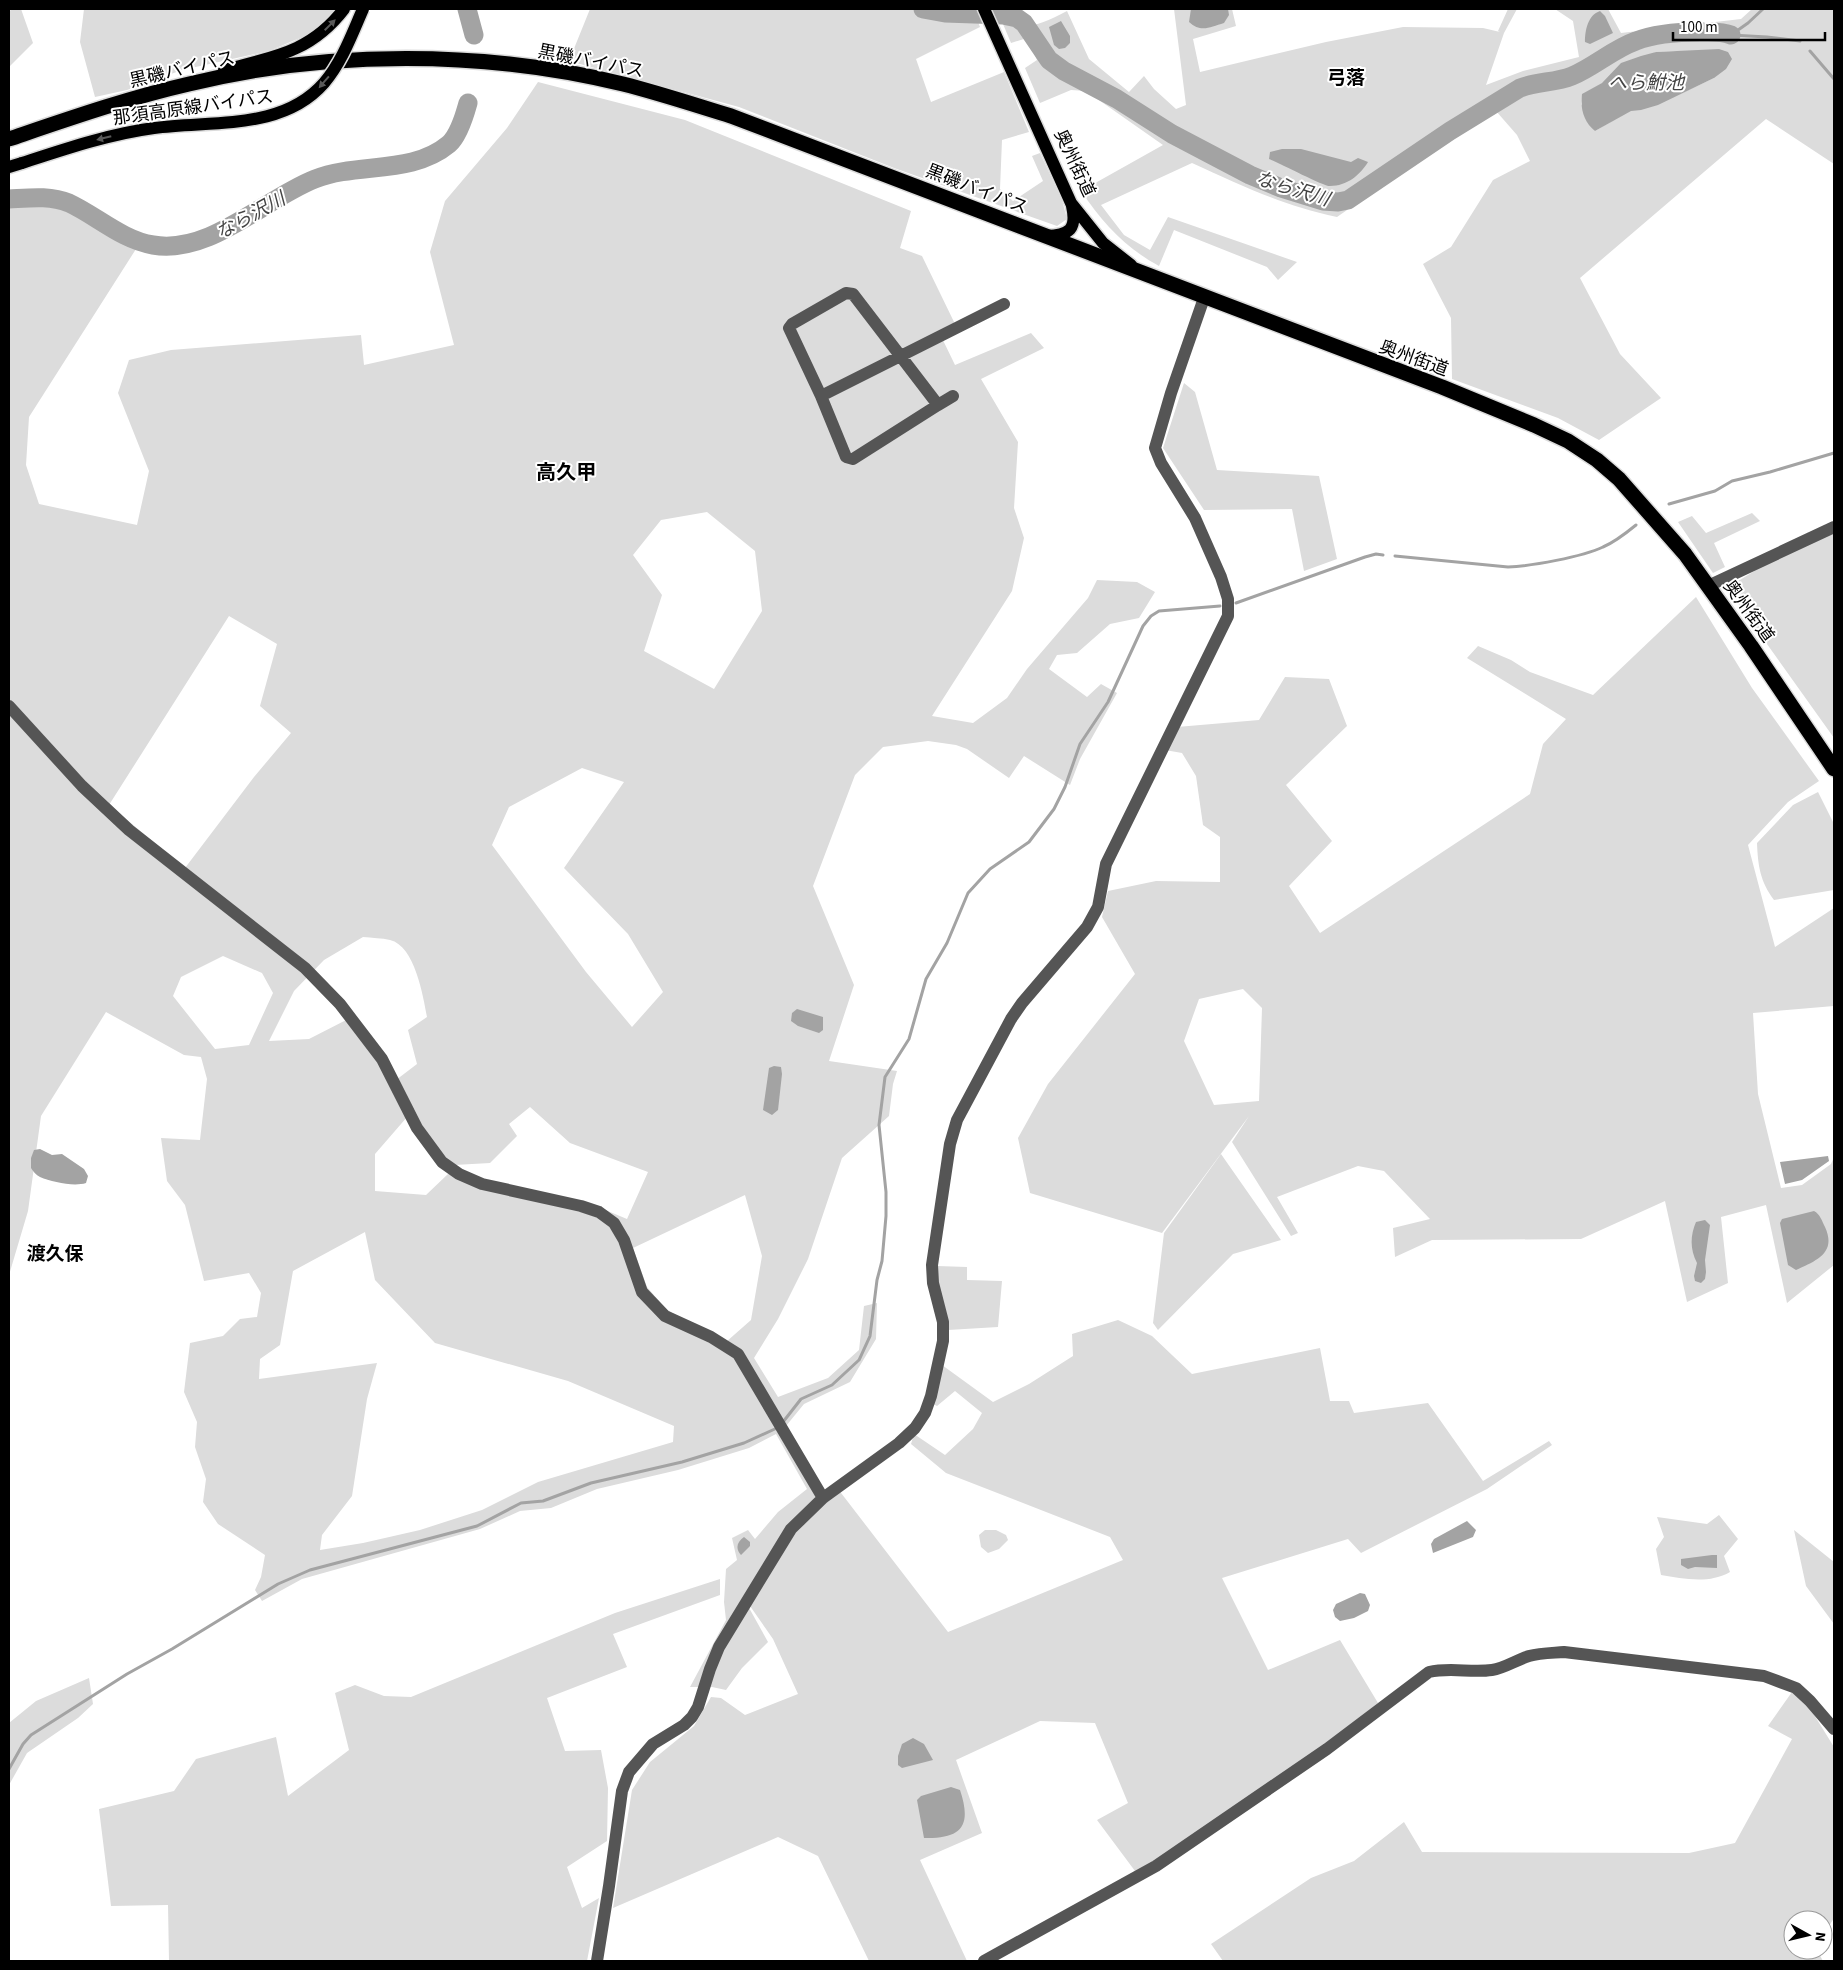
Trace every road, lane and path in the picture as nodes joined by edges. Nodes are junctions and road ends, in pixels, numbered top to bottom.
1 (344, 9) edge
2 (362, 9) edge
3 (984, 9) edge
4 (156, 92) junction
5 (9, 139) edge
6 (9, 167) edge
7 (1071, 203) junction
8 (1047, 236) junction
9 (1143, 274) junction
10 (1204, 298) junction
11 (1004, 304) dead end
12 (900, 355) junction
13 (821, 396) junction
14 (953, 396) dead end
15 (938, 404) junction
16 (1834, 527) edge
17 (1708, 586) junction
18 (9, 706) edge
19 (1834, 769) edge
20 (823, 1498) junction
21 (1834, 1729) edge
22 (596, 1961) edge
23 (984, 1961) edge

4 -> 1 main road, 那須高原線バイパス
2 -> 6 main road, 那須高原線バイパス, bridge
3 - 7 main road, 奥州街道
4 - 5 highway, 黒磯バイパス
4 - 8 highway, 黒磯バイパス
7 - 8 main road
7 - 9 main road, 奥州街道
8 - 9 highway, 黒磯バイパス
9 - 10 highway, 奥州街道
10 - 17 highway, 奥州街道
10 - 20 street
11 - 12 street
12 - 13 street
12 - 13 street
12 - 15 street
13 - 15 street
14 - 15 street
16 - 17 street
17 - 19 highway, 奥州街道
18 - 20 street
20 - 22 street
21 - 23 street

